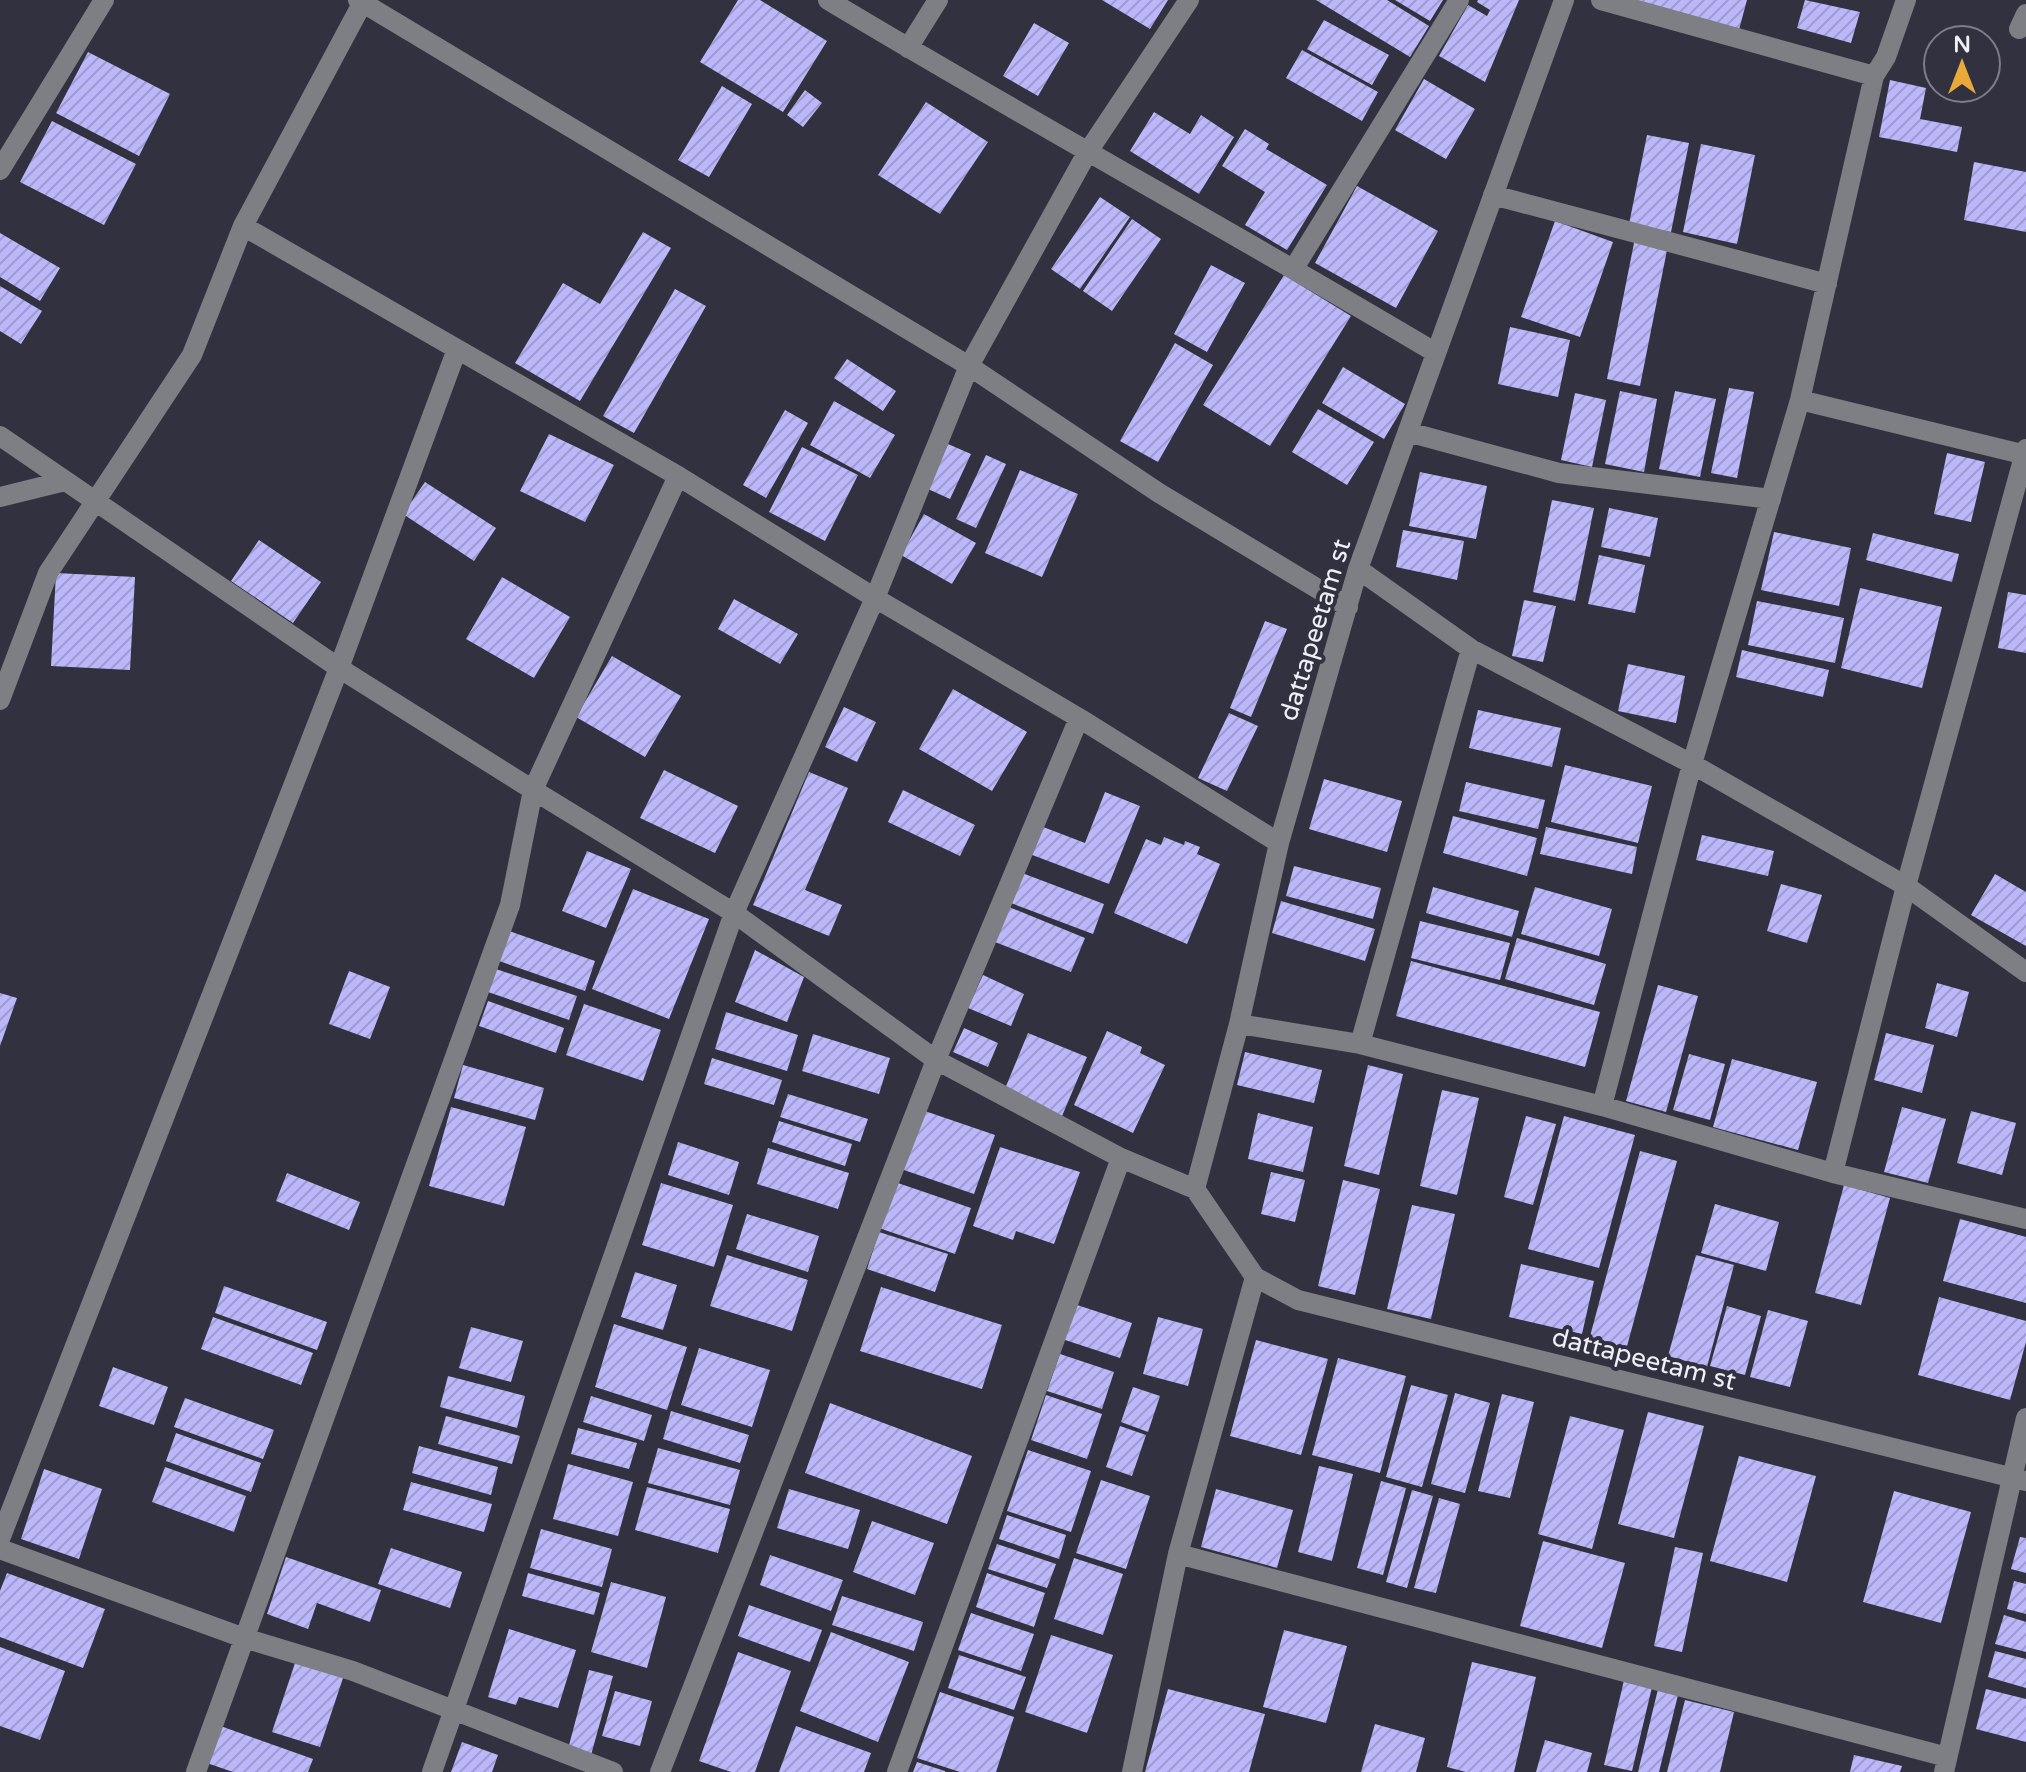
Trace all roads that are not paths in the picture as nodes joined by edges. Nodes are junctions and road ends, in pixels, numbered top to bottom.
1 (104, 0) edge
2 (828, 0) edge
3 (938, 0) edge
4 (1189, 0) edge
5 (1459, 0) edge
6 (1564, 0) edge
7 (1601, 0) edge
8 (1906, 0) edge
9 (361, 1) edge
10 (908, 48) junction
11 (1874, 76) junction
12 (1087, 153) junction
13 (0, 170) edge
14 (1493, 195) junction
15 (243, 226) junction
16 (1294, 268) junction
17 (1827, 284) junction
18 (457, 349) junction
19 (1436, 353) junction
20 (969, 366) junction
21 (1800, 400) junction
22 (1408, 432) junction
23 (0, 436) edge
24 (2025, 452) edge
25 (678, 476) junction
26 (65, 481) junction
27 (0, 497) edge
28 (1771, 499) junction
29 (97, 501) junction
30 (1358, 569) junction
31 (875, 598) junction
32 (1348, 607) junction
33 (1471, 649) junction
34 (339, 668) junction
35 (0, 700) edge
36 (1079, 718) junction
37 (1692, 764) junction
38 (533, 790) junction
39 (1279, 843) junction
40 (1906, 886) junction
41 (734, 913) junction
42 (2026, 972) edge
43 (1239, 1024) junction
44 (1360, 1044) junction
45 (936, 1060) junction
46 (1602, 1106) junction
47 (1121, 1158) junction
48 (1833, 1173) junction
49 (1195, 1189) junction
50 (2026, 1219) edge
51 (1255, 1277) junction
52 (2026, 1418) edge
53 (2019, 1479) edge
54 (0, 1539) edge
55 (0, 1549) edge
56 (1178, 1554) junction
57 (244, 1638) junction
58 (452, 1709) junction
59 (1945, 1764) edge
60 (196, 1772) edge
61 (432, 1772) edge
62 (613, 1772) edge
63 (660, 1772) edge
64 (897, 1772) edge
65 (1132, 1772) edge

1 - 13 street
2 - 10 street
3 - 10 street
4 - 12 street
5 - 16 street
6 - 14 street, dattapeetam st
7 - 11 street
8 - 11 street
9 - 15 street
9 - 20 street
10 - 12 street
11 - 17 street
12 - 16 street
12 - 20 street
14 - 17 street
14 - 19 street, dattapeetam st
15 - 18 street
15 - 29 street
16 - 19 street
17 - 21 street
18 - 25 street
18 - 34 street
19 - 22 street, dattapeetam st
20 - 31 street
20 - 32 street
21 - 24 street
21 - 28 street
22 - 28 street
22 - 30 street, dattapeetam st
23 - 26 street
24 - 40 street
25 - 31 street
25 - 38 street
26 - 27 street
26 - 29 street
28 - 37 street
29 - 34 street
29 - 35 street
30 - 32 street, dattapeetam st
30 - 33 street
31 - 36 street
31 - 41 street
32 - 39 street, dattapeetam st
33 - 37 street
33 - 44 street
34 - 38 street
34 - 54 street
36 - 39 street
36 - 45 street
37 - 40 street
37 - 46 street
38 - 41 street
38 - 57 street
39 - 43 street, dattapeetam st
40 - 42 street
40 - 48 street
41 - 45 street
41 - 58 street
43 - 44 street
43 - 49 street, dattapeetam st
44 - 46 street
45 - 47 street
45 - 63 street
46 - 48 street
47 - 49 street
47 - 64 street
48 - 50 street
49 - 51 street, dattapeetam st
51 - 53 street, dattapeetam st
51 - 56 street
52 - 53 street
53 - 59 street
55 - 57 street
56 - 59 street
56 - 65 street
57 - 58 street
57 - 60 street
58 - 61 street
58 - 62 street

